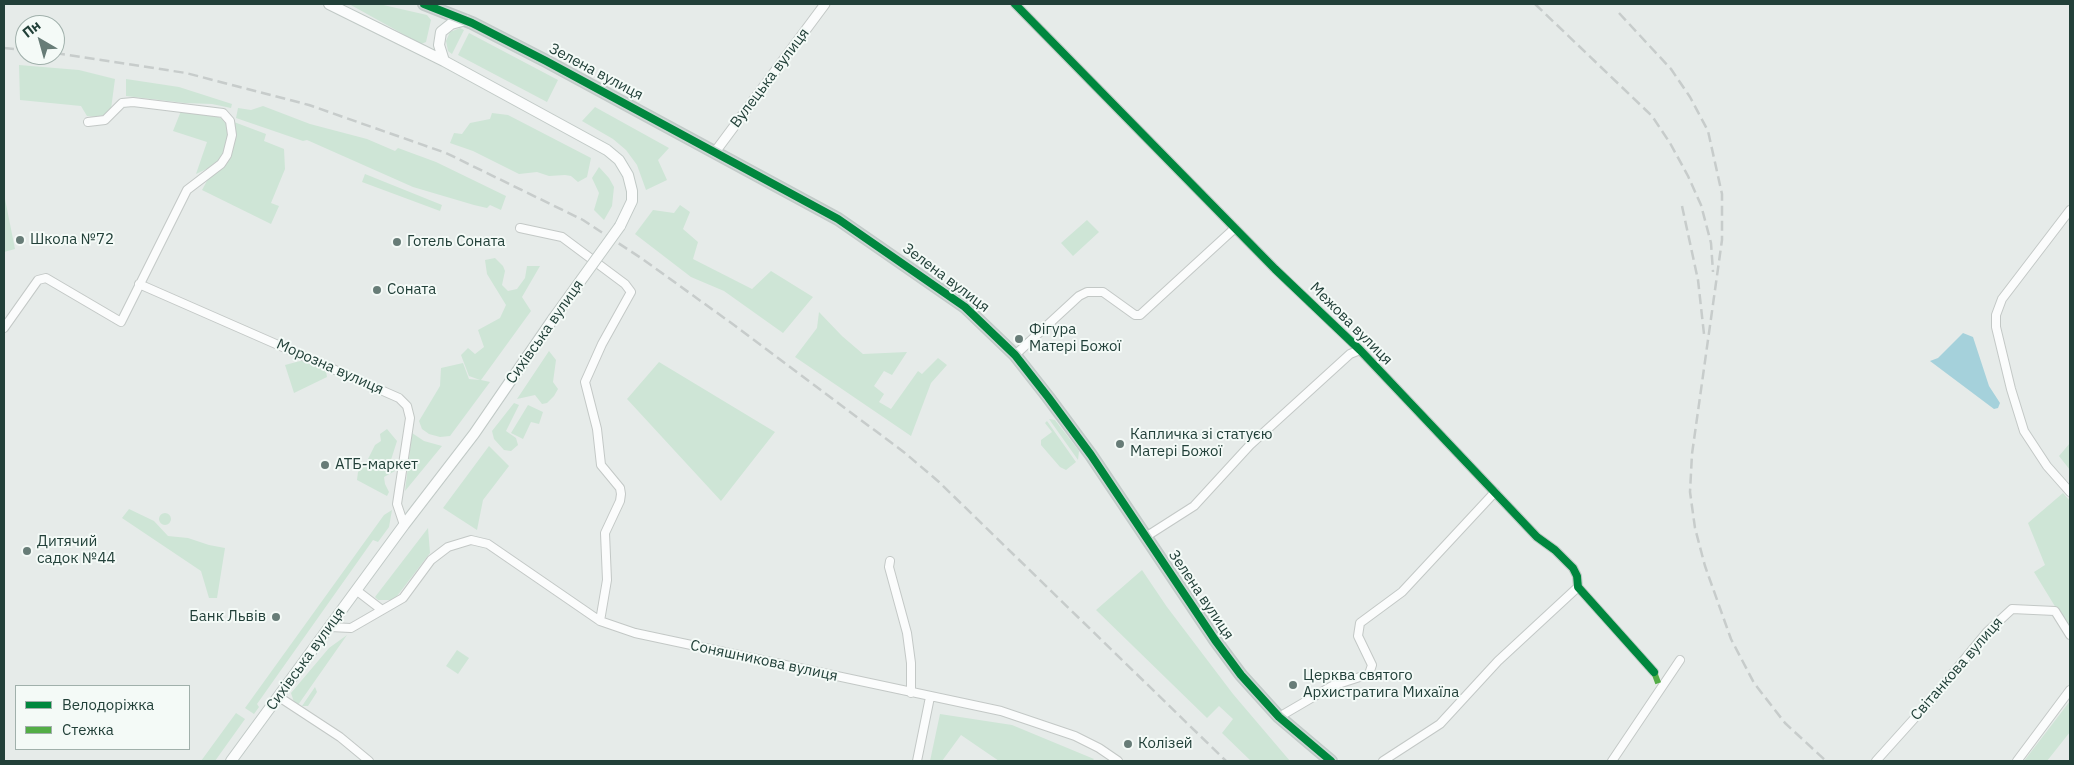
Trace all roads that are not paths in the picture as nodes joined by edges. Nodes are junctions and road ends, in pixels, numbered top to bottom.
1 (329, 4) edge
2 (424, 4) edge
3 (826, 4) edge
4 (1015, 4) edge
5 (466, 20) junction
6 (444, 61) junction
7 (88, 122) dead end
8 (715, 152) junction
9 (2070, 210) edge
10 (520, 228) dead end
11 (1235, 228) junction
12 (139, 284) junction
13 (4, 328) edge
14 (1360, 350) junction
15 (1016, 356) junction
16 (1495, 492) junction
17 (2070, 492) edge
18 (404, 525) junction
19 (1147, 536) junction
20 (890, 561) dead end
21 (1578, 588) junction
22 (356, 590) junction
23 (382, 610) junction
24 (600, 621) junction
25 (330, 627) junction
26 (2070, 635) edge
27 (1680, 660) dead end
28 (1654, 672) dead end
29 (2070, 690) edge
30 (911, 693) junction
31 (279, 697) junction
32 (930, 697) junction
33 (1279, 717) junction
34 (231, 761) edge
35 (369, 761) edge
36 (916, 761) edge
37 (1118, 761) edge
38 (1331, 761) edge
39 (1383, 761) edge
40 (1612, 761) edge
41 (1876, 761) edge
42 (2017, 761) edge

1 - 6 main road, Сихівська вулиця
2 - 5 main road, Зелена вулиця
3 - 8 street, Вулецька вулиця
4 - 11 street, Межова вулиця
5 - 6 main road
5 - 8 main road, Зелена вулиця
6 - 18 main road, Сихівська вулиця, bridge
7 - 12 street
8 - 15 main road, Зелена вулиця
9 - 17 street
10 - 24 street
11 - 14 street, Межова вулиця
11 - 15 street
12 - 13 street
12 - 18 street, Морозна вулиця
14 - 16 street, Межова вулиця
14 - 19 street
15 - 19 main road, Зелена вулиця
16 - 21 street, Межова вулиця
16 - 33 street
18 - 22 main road, Сихівська вулиця
19 - 33 main road, Зелена вулиця
20 - 30 street
21 - 28 street, Межова вулиця
21 - 39 street
22 - 23 street
22 - 25 main road, Сихівська вулиця
23 - 24 street, Соняшникова вулиця
23 - 25 street, Соняшникова вулиця
24 - 30 street, Соняшникова вулиця
25 - 31 main road, Сихівська вулиця
26 - 41 street, Світанкова вулиця
27 - 40 street
29 - 42 street
30 - 32 street, Соняшникова вулиця
31 - 34 main road, Сихівська вулиця
31 - 35 street
32 - 36 street
32 - 37 street, Соняшникова вулиця
33 - 38 main road, Зелена вулиця

